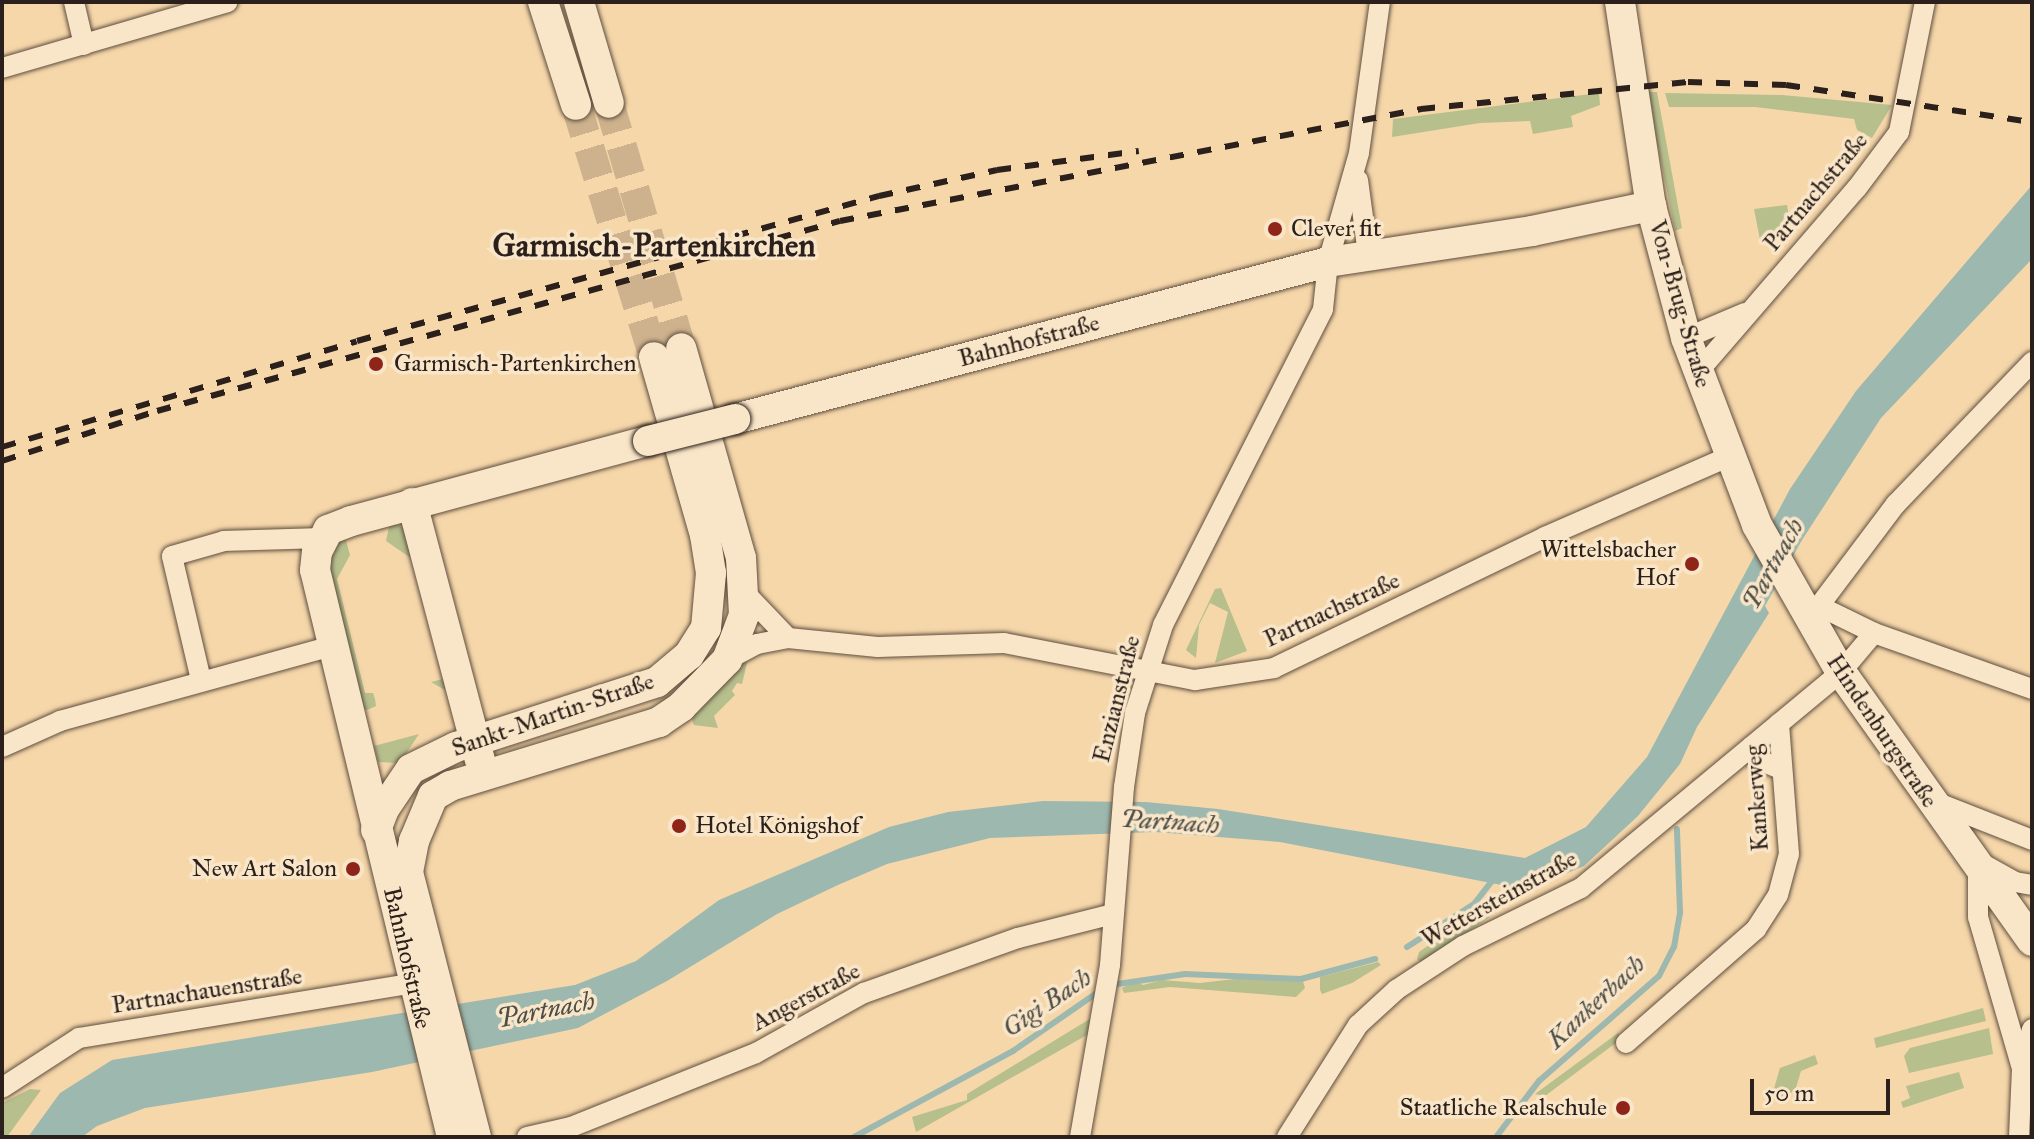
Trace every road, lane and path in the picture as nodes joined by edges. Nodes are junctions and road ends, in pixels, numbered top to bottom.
1 (74, 2) edge
2 (228, 2) edge
3 (543, 2) edge
4 (579, 2) edge
5 (1380, 2) edge
6 (1620, 2) edge
7 (1925, 2) edge
8 (84, 45) junction
9 (2, 68) edge
10 (609, 103) tunnel mouth
11 (576, 105) tunnel mouth
12 (1358, 156) junction
13 (1651, 206) junction
14 (1380, 253) junction
15 (1328, 262) junction
16 (1748, 311) junction
17 (1686, 338) junction
18 (2032, 362) edge
19 (1698, 372) junction
20 (1728, 457) junction
21 (412, 503) junction
22 (321, 538) junction
23 (746, 594) junction
24 (1806, 604) junction
25 (1874, 633) junction
26 (788, 638) junction
27 (333, 646) junction
28 (727, 660) junction
29 (1148, 669) junction
30 (1841, 672) junction
31 (201, 680) junction
32 (2032, 689) edge
33 (1779, 723) junction
34 (475, 741) junction
35 (1752, 746) junction
36 (2, 747) edge
37 (1780, 769) junction
38 (484, 775) junction
39 (367, 778) junction
40 (395, 789) junction
41 (1928, 798) junction
42 (428, 806) junction
43 (376, 830) junction
44 (2032, 840) edge
45 (1974, 862) junction
46 (2032, 885) edge
47 (1113, 914) junction
48 (2032, 941) edge
49 (426, 994) junction
50 (2032, 1029) edge
51 (1626, 1043) dead end
52 (444, 1065) junction
53 (2025, 1075) edge
54 (2, 1088) edge
55 (452, 1137) edge
56 (476, 1137) edge
57 (527, 1137) edge
58 (1080, 1137) edge
59 (1287, 1137) edge
60 (2019, 1137) edge

1 - 8 street
2 - 8 street
3 - 11 street
4 - 10 street
5 - 12 street
6 - 13 street, Von-Brug-Straße
7 - 16 street, Partnachstraße
8 - 9 street
12 - 14 street
12 - 15 street, Enzianstraße
13 - 14 street, Bahnhofstraße
13 - 17 street, Von-Brug-Straße
14 - 15 street, Bahnhofstraße
15 - 21 street, Bahnhofstraße, bridge
15 - 29 street, Enzianstraße
16 - 17 street, Partnachstraße
16 - 19 street, Partnachstraße
17 - 19 street, Von-Brug-Straße
18 - 24 street
19 - 20 street, Von-Brug-Straße
20 - 24 street, Von-Brug-Straße
20 - 29 street, Partnachstraße
21 - 22 street, Bahnhofstraße
21 - 34 street
22 - 27 street, Bahnhofstraße
22 - 31 street, Bahnhofstraße
23 - 26 street
23 - 28 street, Sankt-Martin-Straße
23 - 34 street, Sankt-Martin-Straße
24 - 25 street
24 - 30 street, Hindenburgstraße
25 - 30 street, Wettersteinstraße
25 - 32 street
26 - 28 street, Partnachstraße
26 - 29 street, Partnachstraße
27 - 31 street
27 - 39 street, Bahnhofstraße
28 - 38 street, Sankt-Martin-Straße
29 - 47 street, Enzianstraße
30 - 33 street, Wettersteinstraße
30 - 41 street, Hindenburgstraße
31 - 36 street
33 - 35 street, Wettersteinstraße
33 - 37 street, Kankerweg
34 - 38 street
34 - 40 street, Sankt-Martin-Straße
35 - 37 street
35 - 59 street, Wettersteinstraße
37 - 51 street, Kankerweg
38 - 42 street, Sankt-Martin-Straße
39 - 40 street
39 - 43 street, Bahnhofstraße
40 - 42 street
40 - 43 street, Sankt-Martin-Straße
41 - 44 street
41 - 45 street, Hindenburgstraße
42 - 49 street, Bahnhofstraße
43 - 49 street, Bahnhofstraße
45 - 46 street
45 - 48 street, Hindenburgstraße
45 - 53 street
47 - 57 street, Angerstraße
47 - 58 street, Enzianstraße
49 - 52 street, Bahnhofstraße
49 - 54 street, Partnachauenstraße
50 - 53 street
52 - 55 street, Bahnhofstraße
52 - 56 street, Bahnhofstraße
53 - 60 street

